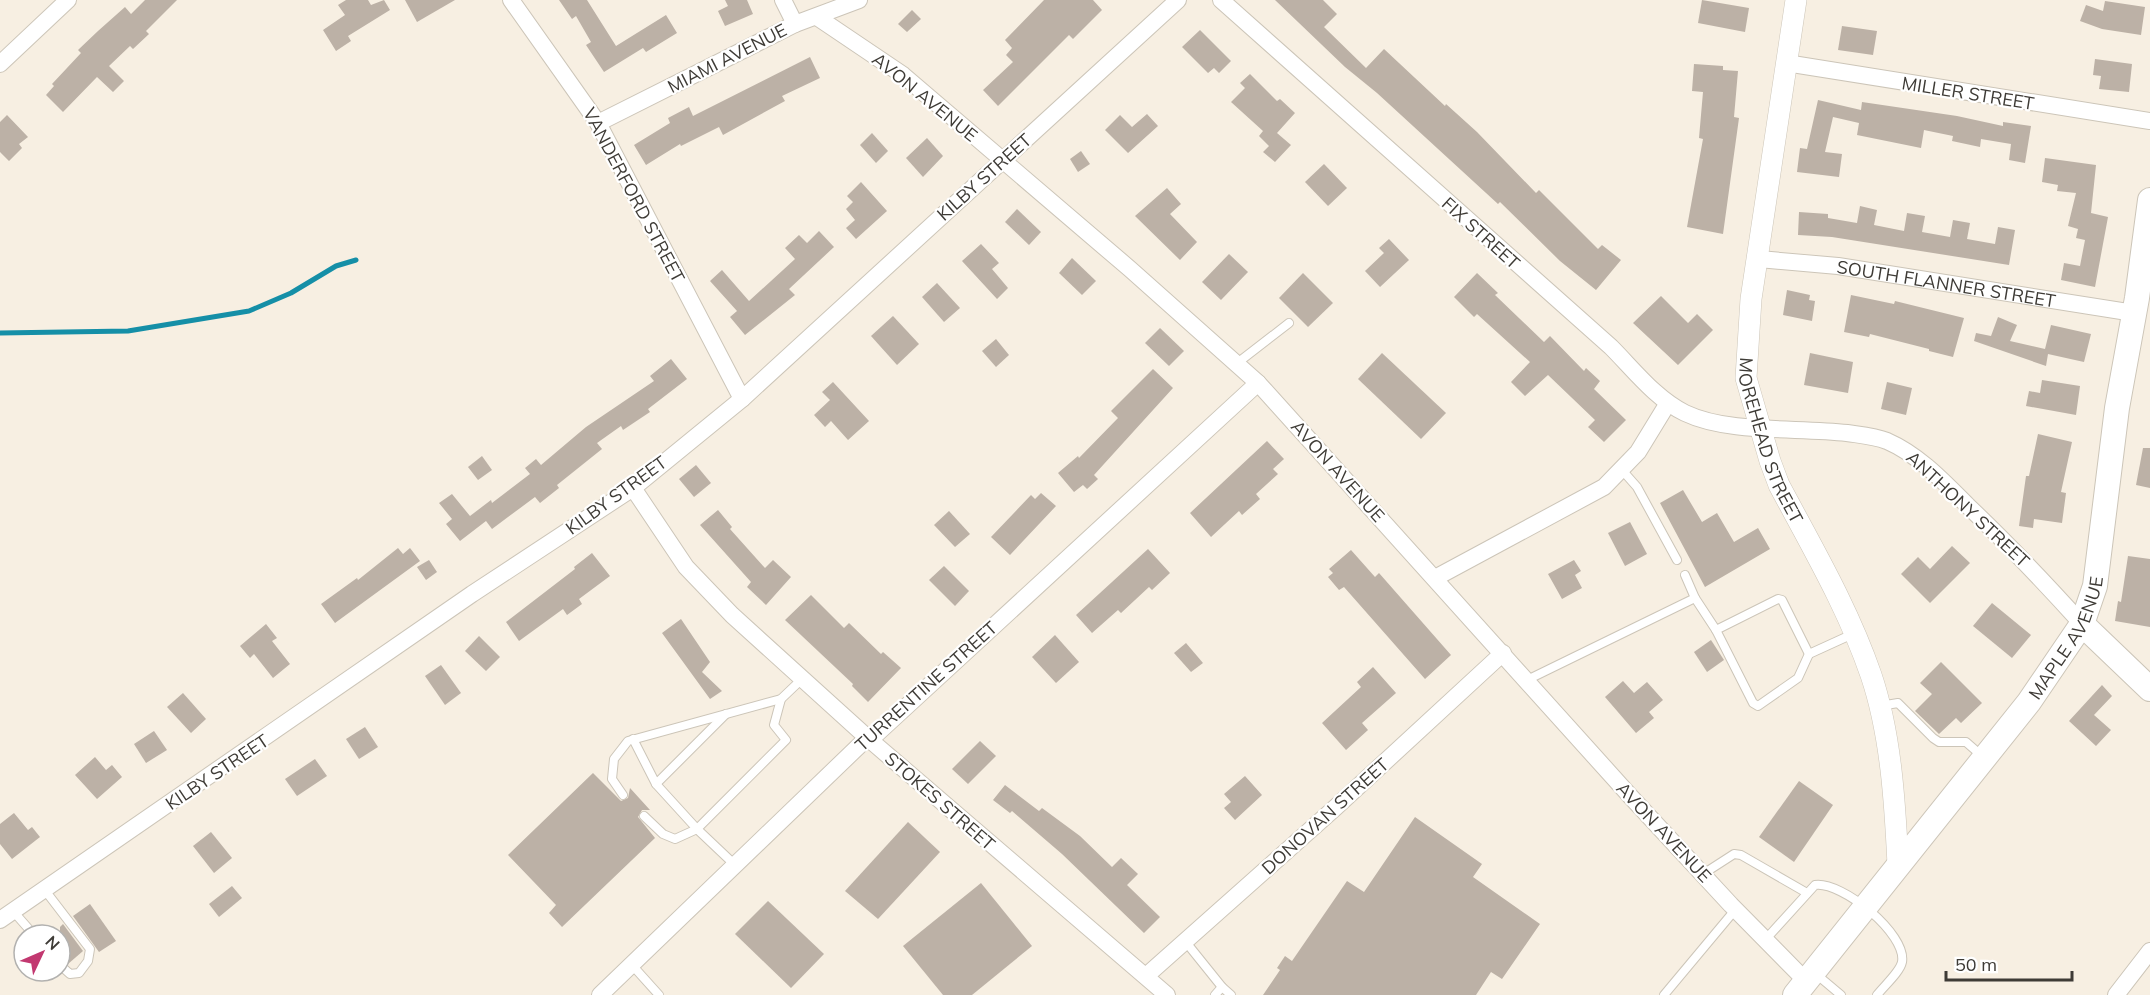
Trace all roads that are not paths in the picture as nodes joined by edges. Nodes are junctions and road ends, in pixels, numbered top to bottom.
1 (68, 0) edge
2 (511, 0) edge
3 (783, 0) edge
4 (859, 0) edge
5 (1178, 0) edge
6 (1221, 0) edge
7 (1796, 0) edge
8 (817, 17) junction
9 (795, 24) junction
10 (1786, 63) junction
11 (0, 64) edge
12 (2150, 121) edge
13 (598, 123) junction
14 (1002, 161) junction
15 (2150, 200) edge
16 (1759, 259) junction
17 (2140, 304) edge
18 (1289, 323) dead end
19 (1236, 364) junction
20 (1258, 383) junction
21 (742, 399) junction
22 (1668, 404) junction
23 (1761, 428) junction
24 (1622, 470) junction
25 (633, 488) junction
26 (1677, 560) dead end
27 (1685, 575) dead end
28 (1435, 578) junction
29 (1695, 598) junction
30 (2082, 624) junction
31 (1716, 630) junction
32 (1855, 633) junction
33 (1503, 653) junction
34 (1809, 654) junction
35 (802, 679) junction
36 (1527, 680) junction
37 (2150, 690) edge
38 (781, 699) junction
39 (1880, 706) junction
40 (726, 714) junction
41 (633, 740) junction
42 (870, 740) junction
43 (1985, 759) junction
44 (656, 784) junction
45 (623, 795) dead end
46 (644, 816) dead end
47 (697, 829) junction
48 (1898, 865) junction
49 (735, 866) junction
50 (1703, 874) junction
51 (44, 890) junction
52 (1808, 893) junction
53 (1867, 906) junction
54 (1736, 910) junction
55 (7, 916) edge
56 (69, 923) edge
57 (72, 927) edge
58 (1185, 941) junction
59 (1765, 941) junction
60 (2150, 951) edge
61 (632, 965) junction
62 (72, 974) edge
63 (1146, 976) junction
64 (1805, 982) edge
65 (1222, 987) junction
66 (600, 995) edge
67 (659, 995) edge
68 (1167, 995) edge
69 (1215, 995) edge
70 (1231, 995) edge
71 (1664, 995) edge
72 (1840, 995) edge
73 (1877, 995) edge
74 (2116, 995) edge

1 - 11 street
2 - 13 street, VANDERFORD STREET
3 - 9 street
4 - 8 street, MIAMI AVENUE
5 - 14 street, KILBY STREET
6 - 22 street, FIX STREET
7 - 10 street, MOREHEAD STREET
8 - 9 street, MIAMI AVENUE
8 - 14 street, AVON AVENUE
9 - 13 street, MIAMI AVENUE
10 - 12 street, MILLER STREET
10 - 16 street, MOREHEAD STREET
13 - 21 street, VANDERFORD STREET
14 - 19 street, AVON AVENUE
14 - 21 street, KILBY STREET
15 - 17 main road, MAPLE AVENUE
16 - 17 street, SOUTH FLANNER STREET
16 - 23 street, MOREHEAD STREET
17 - 30 main road, MAPLE AVENUE
18 - 19 lane
19 - 20 street, AVON AVENUE
20 - 28 street, AVON AVENUE
20 - 42 street, TURRENTINE STREET
21 - 25 street, KILBY STREET
22 - 23 street, FIX STREET
22 - 24 street
23 - 30 street, ANTHONY STREET
23 - 32 street, MOREHEAD STREET
24 - 26 lane
24 - 28 street
25 - 35 street, STOKES STREET
25 - 51 street, KILBY STREET
27 - 29 lane
28 - 33 street, AVON AVENUE
29 - 31 lane
29 - 36 lane
30 - 37 main road
30 - 43 main road, MAPLE AVENUE
31 - 34 lane
31 - 34 lane
32 - 34 lane
32 - 39 street, MOREHEAD STREET
33 - 36 street, AVON AVENUE
33 - 58 street, DONOVAN STREET
35 - 38 lane
35 - 42 street, STOKES STREET
36 - 50 street, AVON AVENUE
38 - 40 lane
38 - 47 lane
39 - 43 lane
39 - 48 street, MOREHEAD STREET
40 - 41 lane
40 - 44 lane
41 - 44 lane
41 - 45 lane
42 - 49 street, TURRENTINE STREET
42 - 63 street, STOKES STREET
43 - 48 main road, MAPLE AVENUE
44 - 47 lane
46 - 47 lane
47 - 49 lane
48 - 53 main road, MAPLE AVENUE
49 - 61 street, TURRENTINE STREET
50 - 52 lane
50 - 54 street, AVON AVENUE
51 - 55 street, KILBY STREET
51 - 56 lane
52 - 53 lane
52 - 59 lane
53 - 64 main road, MAPLE AVENUE
53 - 73 lane
54 - 59 street, AVON AVENUE
54 - 71 lane
57 - 62 lane
58 - 63 street, DONOVAN STREET
58 - 65 lane
59 - 64 street, AVON AVENUE
60 - 74 street
61 - 66 street, TURRENTINE STREET
61 - 67 lane
63 - 68 street, STOKES STREET
64 - 72 lane
65 - 69 lane
65 - 70 lane

